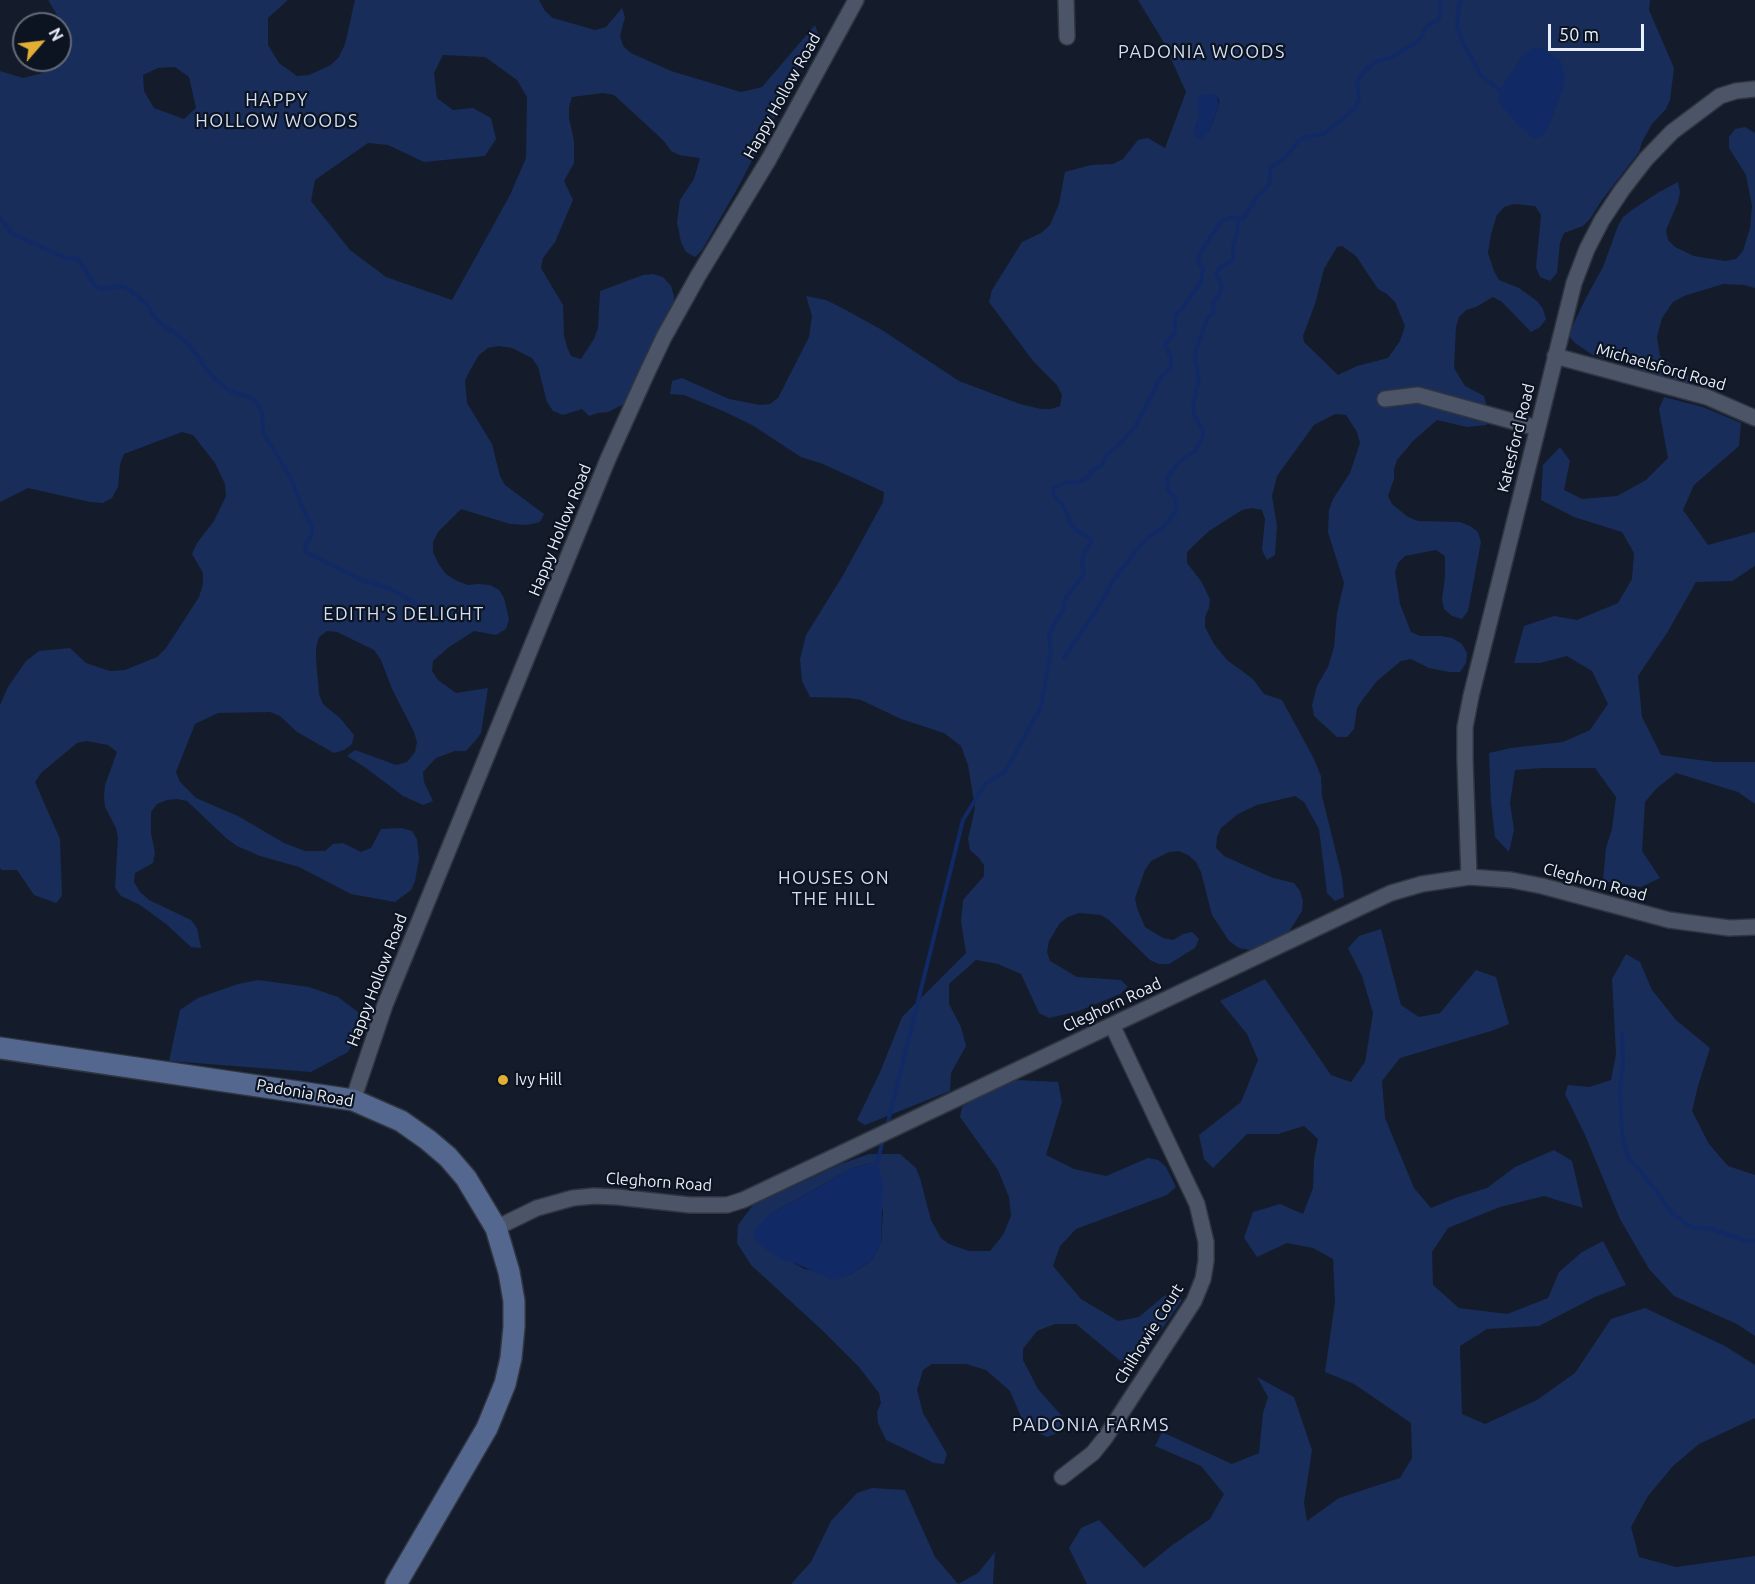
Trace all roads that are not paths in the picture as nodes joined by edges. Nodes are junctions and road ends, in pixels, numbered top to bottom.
1 (856, 0) edge
2 (1066, 0) edge
3 (1067, 37) dead end
4 (1755, 89) edge
5 (1555, 356) junction
6 (1384, 399) dead end
7 (1755, 418) edge
8 (1537, 428) junction
9 (1469, 877) junction
10 (1755, 927) edge
11 (1112, 1025) junction
12 (0, 1048) edge
13 (353, 1100) junction
14 (496, 1228) junction
15 (1062, 1477) dead end
16 (396, 1584) edge

1 - 13 street, Happy Hollow Road
2 - 3 street
4 - 5 street, Katesford Road
5 - 7 street, Michaelsford Road
5 - 8 street, Katesford Road
6 - 8 street
8 - 9 street, Katesford Road
9 - 10 street, Cleghorn Road
9 - 11 street, Cleghorn Road
11 - 14 street, Cleghorn Road
11 - 15 street, Chilhowie Court
12 - 13 main road, Padonia Road
13 - 14 main road, Padonia Road
14 - 16 main road, Padonia Road

